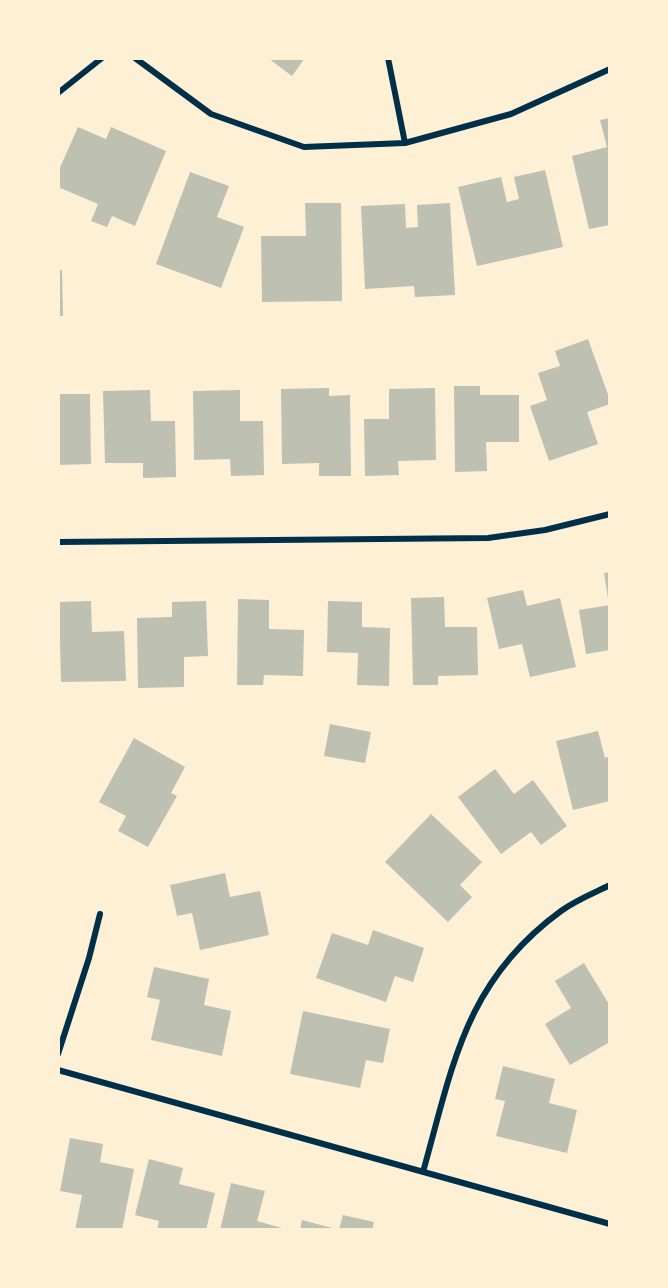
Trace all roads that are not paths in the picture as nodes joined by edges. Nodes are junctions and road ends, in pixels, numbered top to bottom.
1 (102, 58) edge
2 (135, 58) edge
3 (388, 58) edge
4 (609, 69) edge
5 (58, 93) edge
6 (405, 143) junction
7 (609, 514) edge
8 (58, 542) edge
9 (609, 885) edge
10 (100, 914) dead end
11 (58, 1054) edge
12 (58, 1070) edge
13 (423, 1172) junction
14 (609, 1224) edge

1 - 5 street
2 - 6 street
3 - 6 street
4 - 6 street
7 - 8 street
9 - 13 street
10 - 11 street
12 - 13 street
13 - 14 street

